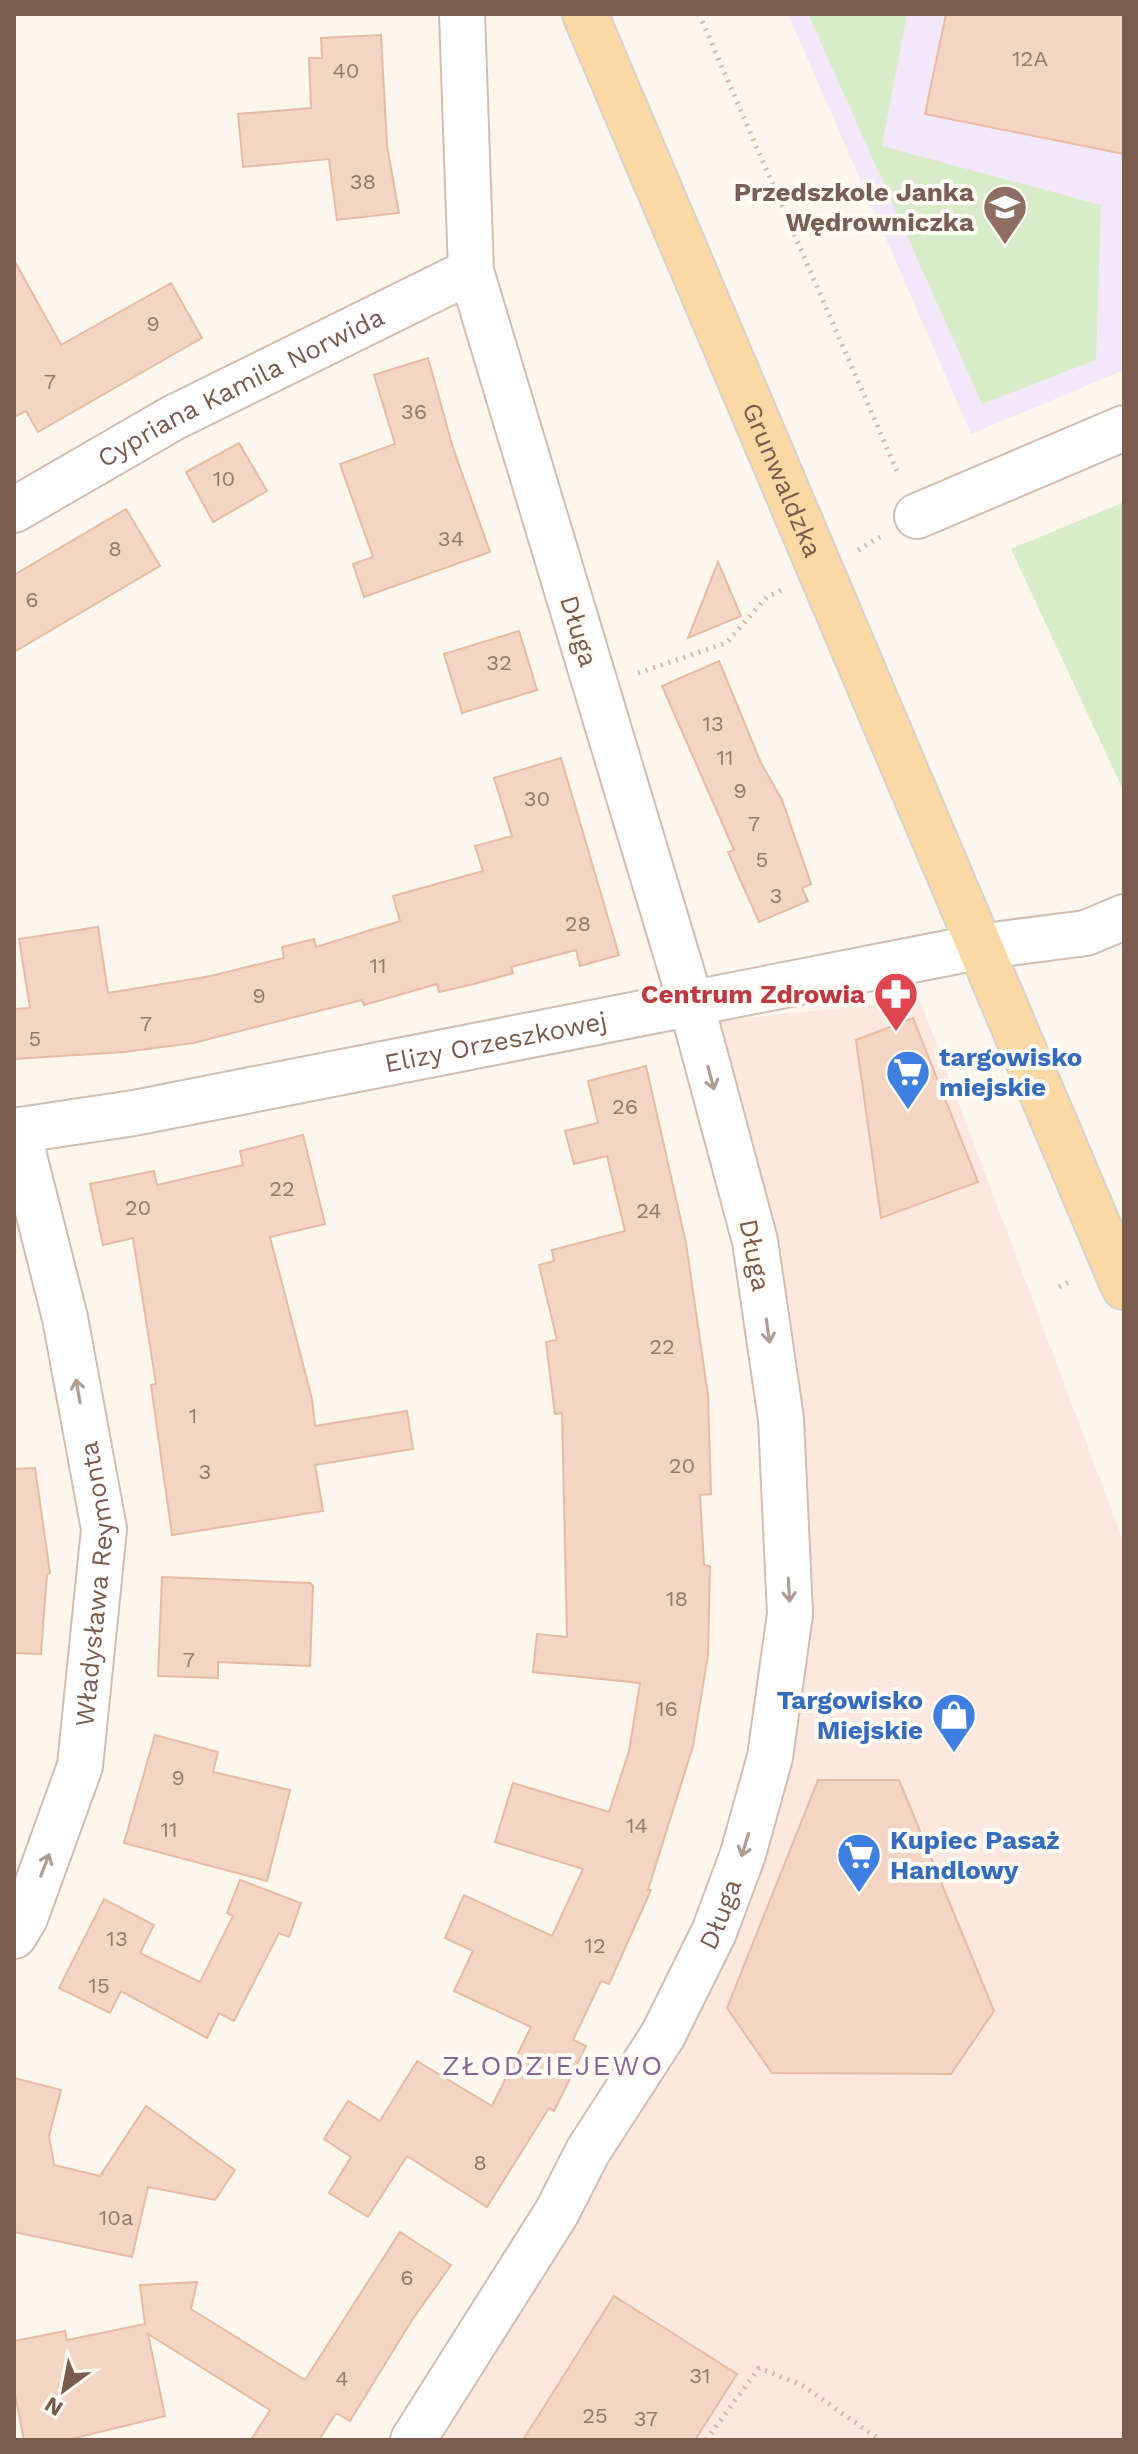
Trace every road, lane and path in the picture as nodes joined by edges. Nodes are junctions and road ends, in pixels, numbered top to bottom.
1 (462, 14) edge
2 (585, 14) edge
3 (699, 14) edge
4 (471, 271) junction
5 (1124, 428) edge
6 (14, 510) edge
7 (917, 516) junction
8 (820, 572) junction
9 (596, 687) junction
10 (1124, 917) edge
11 (978, 947) junction
12 (691, 1003) junction
13 (16, 1132) edge
14 (1124, 1287) edge
15 (14, 1936) edge
16 (413, 2440) edge
17 (706, 2440) edge
18 (880, 2440) edge

1 - 4 street, Długa
2 - 8 main road, Grunwaldzka
3 - 7 path
4 - 6 street, Cypriana Kamila Norwida
4 - 9 street, Długa
5 - 7 street
7 - 8 path
8 - 9 path
8 - 11 main road, Grunwaldzka
9 - 12 street, Długa
10 - 11 street
11 - 12 street, Elizy Orzeszkowej
11 - 14 main road, Grunwaldzka
12 - 13 street, Elizy Orzeszkowej
12 -> 16 street, Długa
15 -> 13 street, Władysława Reymonta
17 - 18 path

